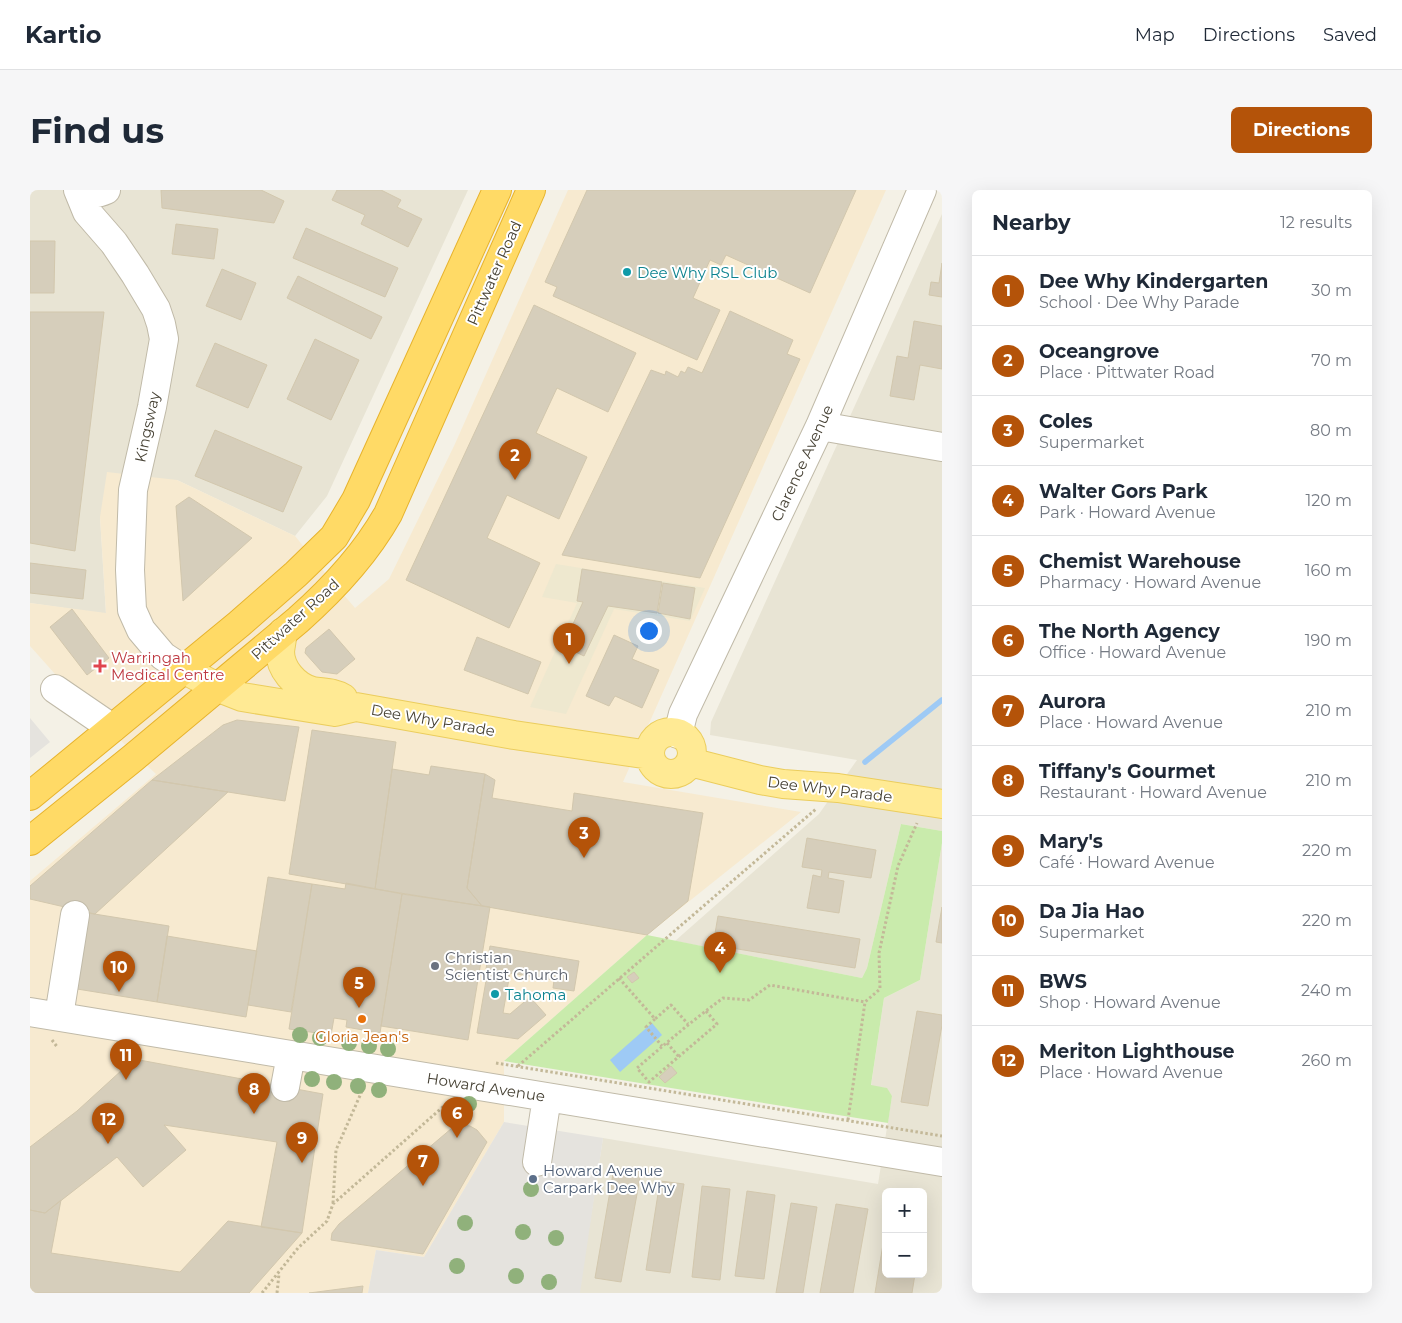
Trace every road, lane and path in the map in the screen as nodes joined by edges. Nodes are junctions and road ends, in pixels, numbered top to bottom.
1 (78, 190) edge
2 (82, 190) edge
3 (106, 190) edge
4 (496, 190) edge
5 (531, 190) edge
6 (922, 190) edge
7 (820, 426) junction
8 (942, 447) edge
9 (283, 632) junction
10 (183, 669) junction
11 (219, 688) junction
12 (55, 690) dead end
13 (356, 707) junction
14 (112, 728) junction
15 (678, 734) junction
16 (650, 755) junction
17 (690, 762) junction
18 (30, 796) edge
19 (942, 804) edge
20 (819, 806) dead end
21 (917, 823) dead end
22 (30, 841) edge
23 (75, 915) dead end
24 (619, 978) junction
25 (865, 1002) junction
26 (706, 1011) junction
27 (30, 1012) edge
28 (655, 1019) junction
29 (688, 1024) junction
30 (56, 1028) junction
31 (666, 1043) junction
32 (662, 1046) junction
33 (58, 1048) dead end
34 (132, 1053) dead end
35 (291, 1055) junction
36 (679, 1057) junction
37 (128, 1058) dead end
38 (517, 1066) dead end
39 (285, 1087) dead end
40 (362, 1091) dead end
41 (539, 1096) junction
42 (445, 1105) dead end
43 (846, 1133) junction
44 (942, 1136) edge
45 (529, 1161) dead end
46 (942, 1162) edge
47 (333, 1204) junction
48 (279, 1273) junction
49 (262, 1293) edge
50 (277, 1293) edge

1 - 10 street, Kingsway
2 - 3 street
4 - 10 highway
5 - 9 highway, Pittwater Road
6 - 7 street, Clarence Avenue
7 - 8 street
7 - 15 street, Clarence Avenue
9 - 11 highway, Pittwater Road
9 - 13 main road
10 - 11 main road, Dee Why Parade
10 - 14 highway
11 - 13 main road, Dee Why Parade
11 - 22 highway, Pittwater Road
12 - 14 street
13 - 16 main road, Dee Why Parade
14 - 18 highway
15 - 16 main road
15 - 17 main road
16 - 17 main road
17 - 19 main road, Dee Why Parade
20 - 24 path
21 - 25 path
23 - 30 street
24 - 28 path
24 - 38 path
25 - 26 path
25 - 43 path
26 - 29 path
26 - 36 path
27 - 30 street, Howard Avenue
28 - 29 path
28 - 32 path
29 - 31 path
30 - 33 path
30 - 35 street, Howard Avenue
31 - 32 path
31 - 36 path
32 - 36 path
34 - 37 path
35 - 39 street
35 - 41 street, Howard Avenue
40 - 47 path
41 - 43 street, Howard Avenue
41 - 45 street
42 - 47 path
43 - 44 path
43 - 46 street, Howard Avenue
47 - 48 path
48 - 49 path
48 - 50 path

